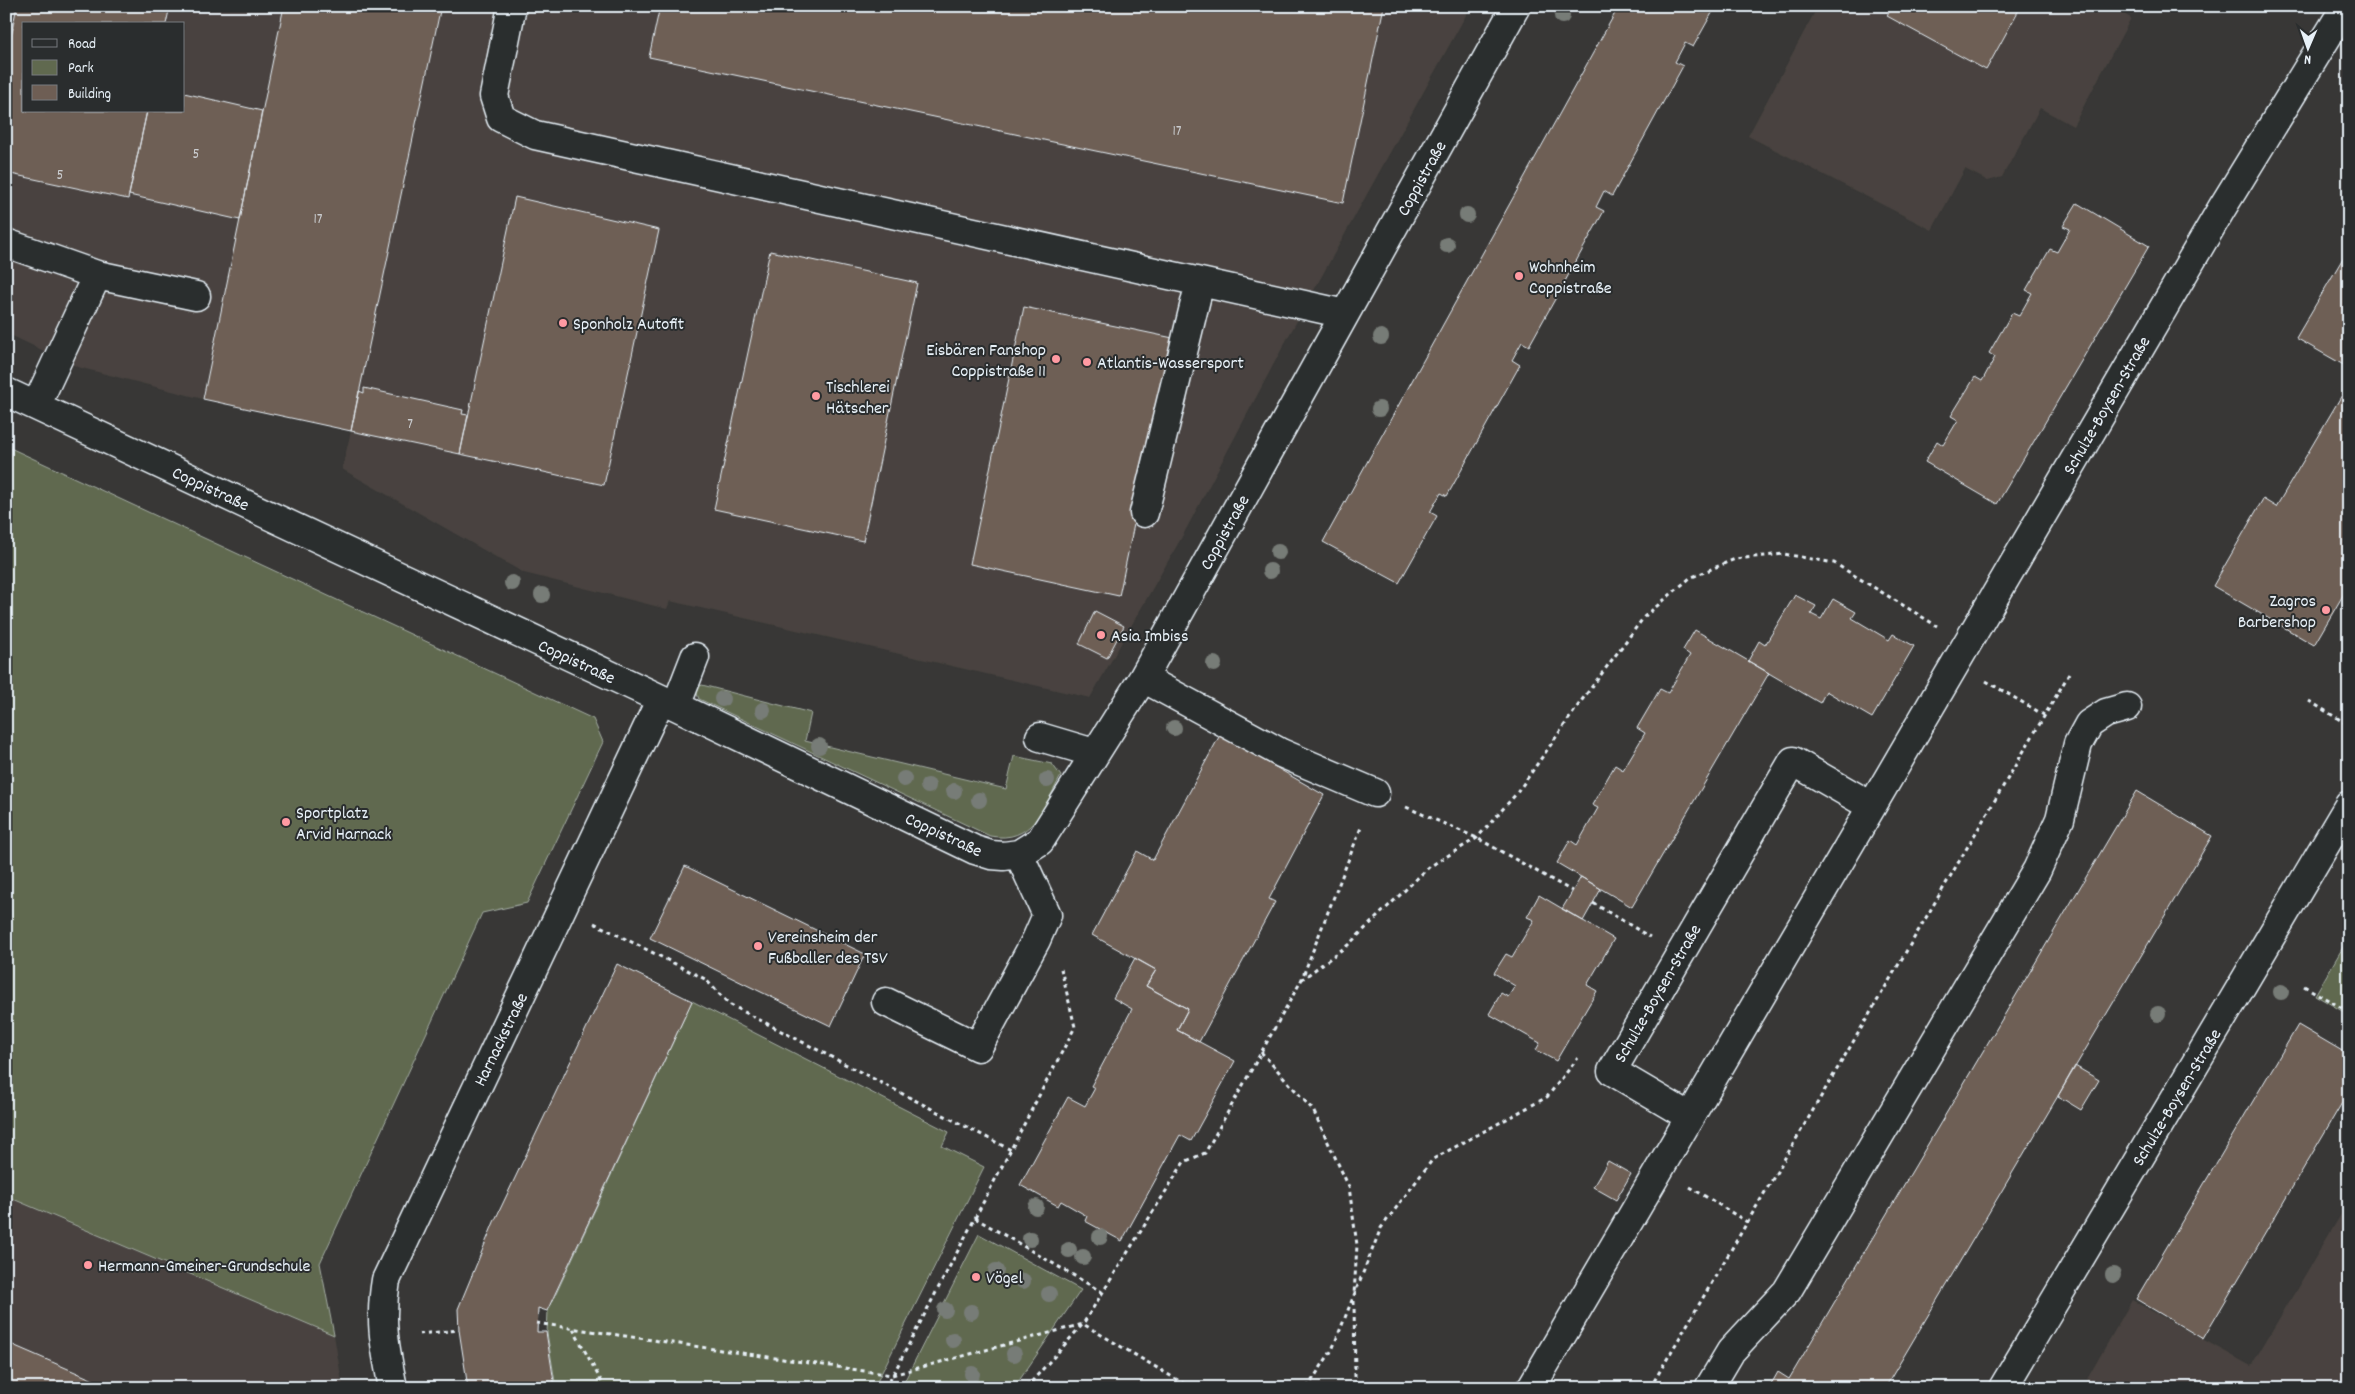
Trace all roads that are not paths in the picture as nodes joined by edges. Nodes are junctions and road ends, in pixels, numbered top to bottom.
1 (512, 6) edge
2 (1516, 6) edge
3 (2346, 6) edge
4 (6, 243) edge
5 (97, 275) junction
6 (1200, 282) junction
7 (196, 296) dead end
8 (1345, 314) junction
9 (6, 392) edge
10 (36, 406) junction
11 (1144, 513) dead end
12 (695, 657) dead end
13 (1143, 678) junction
14 (669, 703) junction
15 (2127, 707) dead end
16 (1040, 736) dead end
17 (1094, 753) junction
18 (1375, 793) road end
19 (1872, 806) junction
20 (2346, 817) edge
21 (1019, 854) junction
22 (886, 1002) dead end
23 (1690, 1117) junction
24 (393, 1388) edge
25 (1532, 1388) edge
26 (1709, 1388) edge
27 (2003, 1388) edge

1 - 6 street
2 - 8 street, Coppistraße
3 - 19 street, Schulze-Boysen-Straße
4 - 5 street
5 - 7 street
5 - 10 street
6 - 8 street
6 - 11 street
8 - 13 street, Coppistraße
9 - 10 street, Coppistraße
10 - 14 street, Coppistraße
12 - 14 street, Harnackstraße
13 - 17 street, Coppistraße
13 - 18 street
14 - 21 street, Coppistraße
14 - 24 street, Harnackstraße
15 - 26 street
16 - 17 street
17 - 21 street, Coppistraße
19 - 23 street, Schulze-Boysen-Straße
19 - 23 street, Schulze-Boysen-Straße
20 - 27 street, Schulze-Boysen-Straße
21 - 22 street
23 - 25 street

